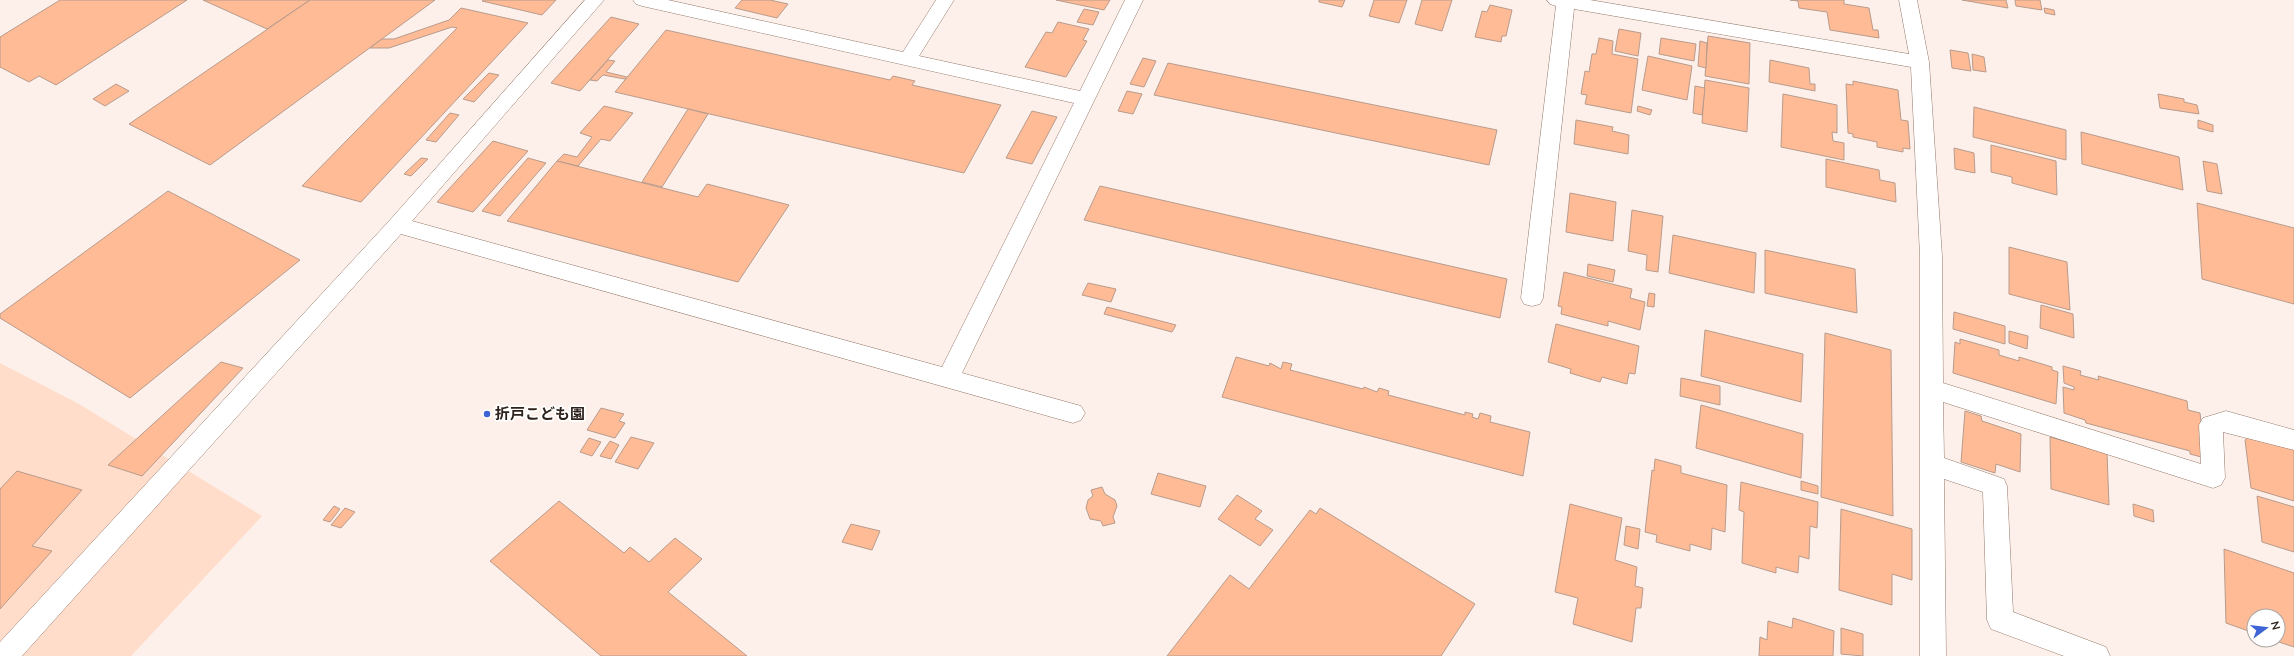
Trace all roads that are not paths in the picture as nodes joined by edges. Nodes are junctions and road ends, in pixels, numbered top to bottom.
1 (595, 0) edge
2 (642, 0) edge
3 (945, 0) edge
4 (1134, 0) edge
5 (1908, 0) edge
6 (1563, 1) edge
7 (908, 59) junction
8 (1920, 62) junction
9 (1086, 99) junction
10 (397, 225) junction
11 (1532, 298) dead end
12 (948, 378) junction
13 (1932, 389) junction
14 (1073, 413) dead end
15 (2294, 440) edge
16 (1932, 465) junction
17 (5, 656) edge
18 (1933, 656) edge
19 (2097, 656) edge

1 - 10 street
2 - 7 street
3 - 7 street
4 - 9 street
5 - 8 street
6 - 8 street
6 - 11 street
7 - 9 street
8 - 13 street
9 - 12 street
10 - 12 street
10 - 17 street
12 - 14 street
13 - 15 street
13 - 16 street
16 - 18 street
16 - 19 street

